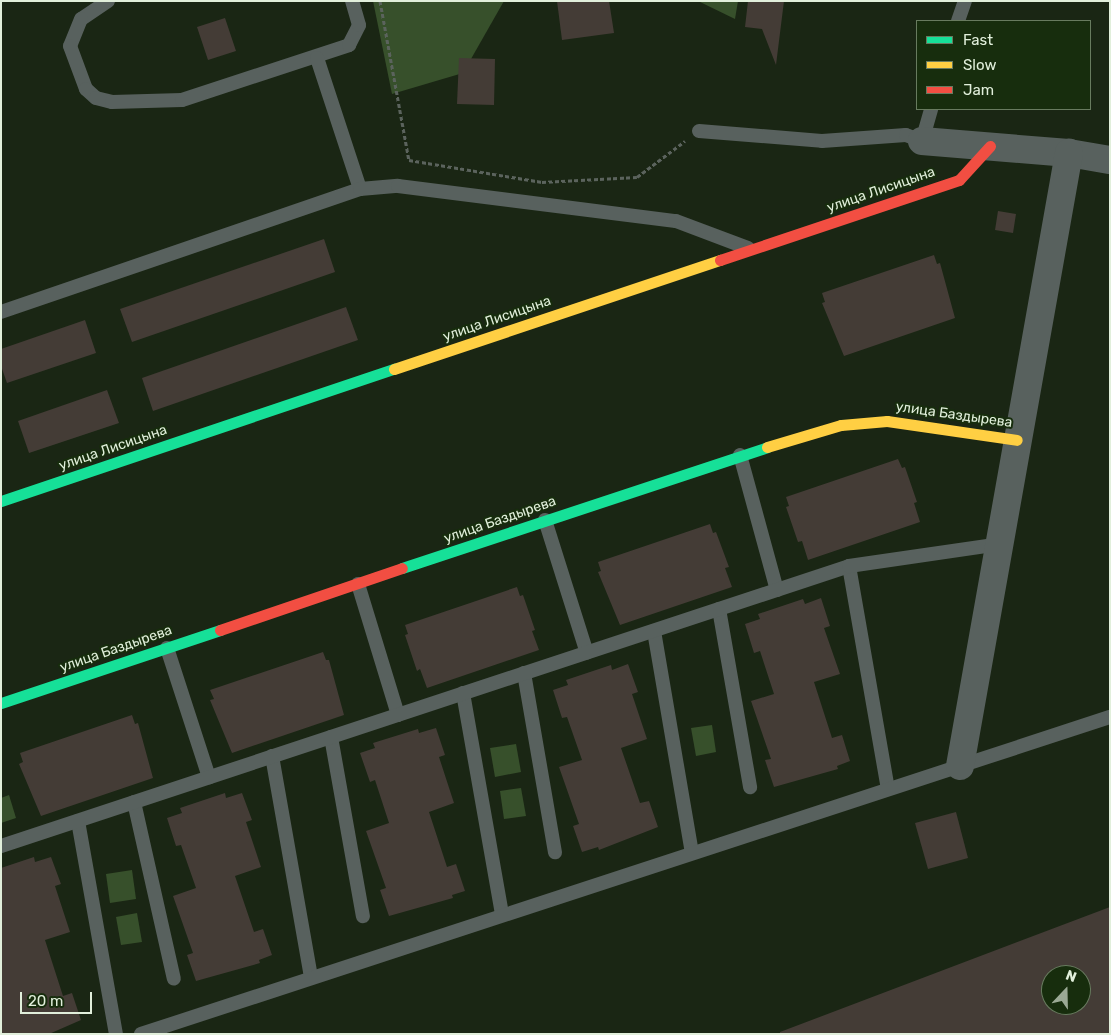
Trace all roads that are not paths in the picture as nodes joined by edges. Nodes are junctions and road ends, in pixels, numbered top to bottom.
1 (108, 1) edge
2 (352, 1) edge
3 (965, 1) edge
4 (958, 20) edge
5 (317, 58) junction
6 (931, 110) edge
7 (699, 131) road end
8 (922, 141) junction
9 (990, 146) junction
10 (1069, 153) junction
11 (1110, 160) edge
12 (360, 189) junction
13 (751, 250) junction
14 (1, 312) edge
15 (1018, 440) junction
16 (740, 455) junction
17 (1, 501) edge
18 (545, 520) junction
19 (999, 544) junction
20 (849, 566) junction
21 (358, 584) junction
22 (777, 590) junction
23 (718, 609) junction
24 (654, 630) junction
25 (167, 648) junction
26 (587, 653) junction
27 (524, 673) junction
28 (463, 693) junction
29 (1, 704) edge
30 (398, 715) junction
31 (1110, 717) edge
32 (331, 737) junction
33 (272, 756) junction
34 (960, 766) junction
35 (208, 777) junction
36 (750, 787) dead end
37 (888, 789) junction
38 (134, 802) junction
39 (78, 820) junction
40 (1, 846) edge
41 (555, 852) dead end
42 (692, 853) junction
43 (502, 915) junction
44 (363, 916) dead end
45 (310, 978) junction
46 (174, 979) dead end
47 (116, 1034) edge
48 (141, 1034) edge

1 - 5 lane
2 - 5 lane
3 - 4 lane
5 - 12 lane
6 - 8 lane
7 - 8 lane
8 - 9 street
9 - 10 street
9 - 13 street, улица Лисицына
10 - 11 street
10 - 15 street
12 - 13 lane
12 - 14 lane
13 - 17 street, улица Лисицына
15 - 16 street, улица Баздырева
15 - 19 street
16 - 18 street, улица Баздырева
16 - 22 lane
18 - 21 street, улица Баздырева
18 - 26 lane
19 - 20 lane
19 - 34 street
20 - 22 lane
20 - 37 lane
21 - 25 street, улица Баздырева
21 - 30 lane
22 - 23 lane
23 - 24 lane
23 - 36 lane
24 - 26 lane
24 - 42 lane
25 - 29 street, улица Баздырева
25 - 35 lane
26 - 27 lane
27 - 28 lane
27 - 41 lane
28 - 30 lane
28 - 43 lane
30 - 32 lane
31 - 34 lane
32 - 33 lane
32 - 44 lane
33 - 35 lane
33 - 45 lane
34 - 37 lane
35 - 38 lane
37 - 42 lane
38 - 39 lane
38 - 46 lane
39 - 40 lane
39 - 47 lane
42 - 43 lane
43 - 45 lane
45 - 48 lane

